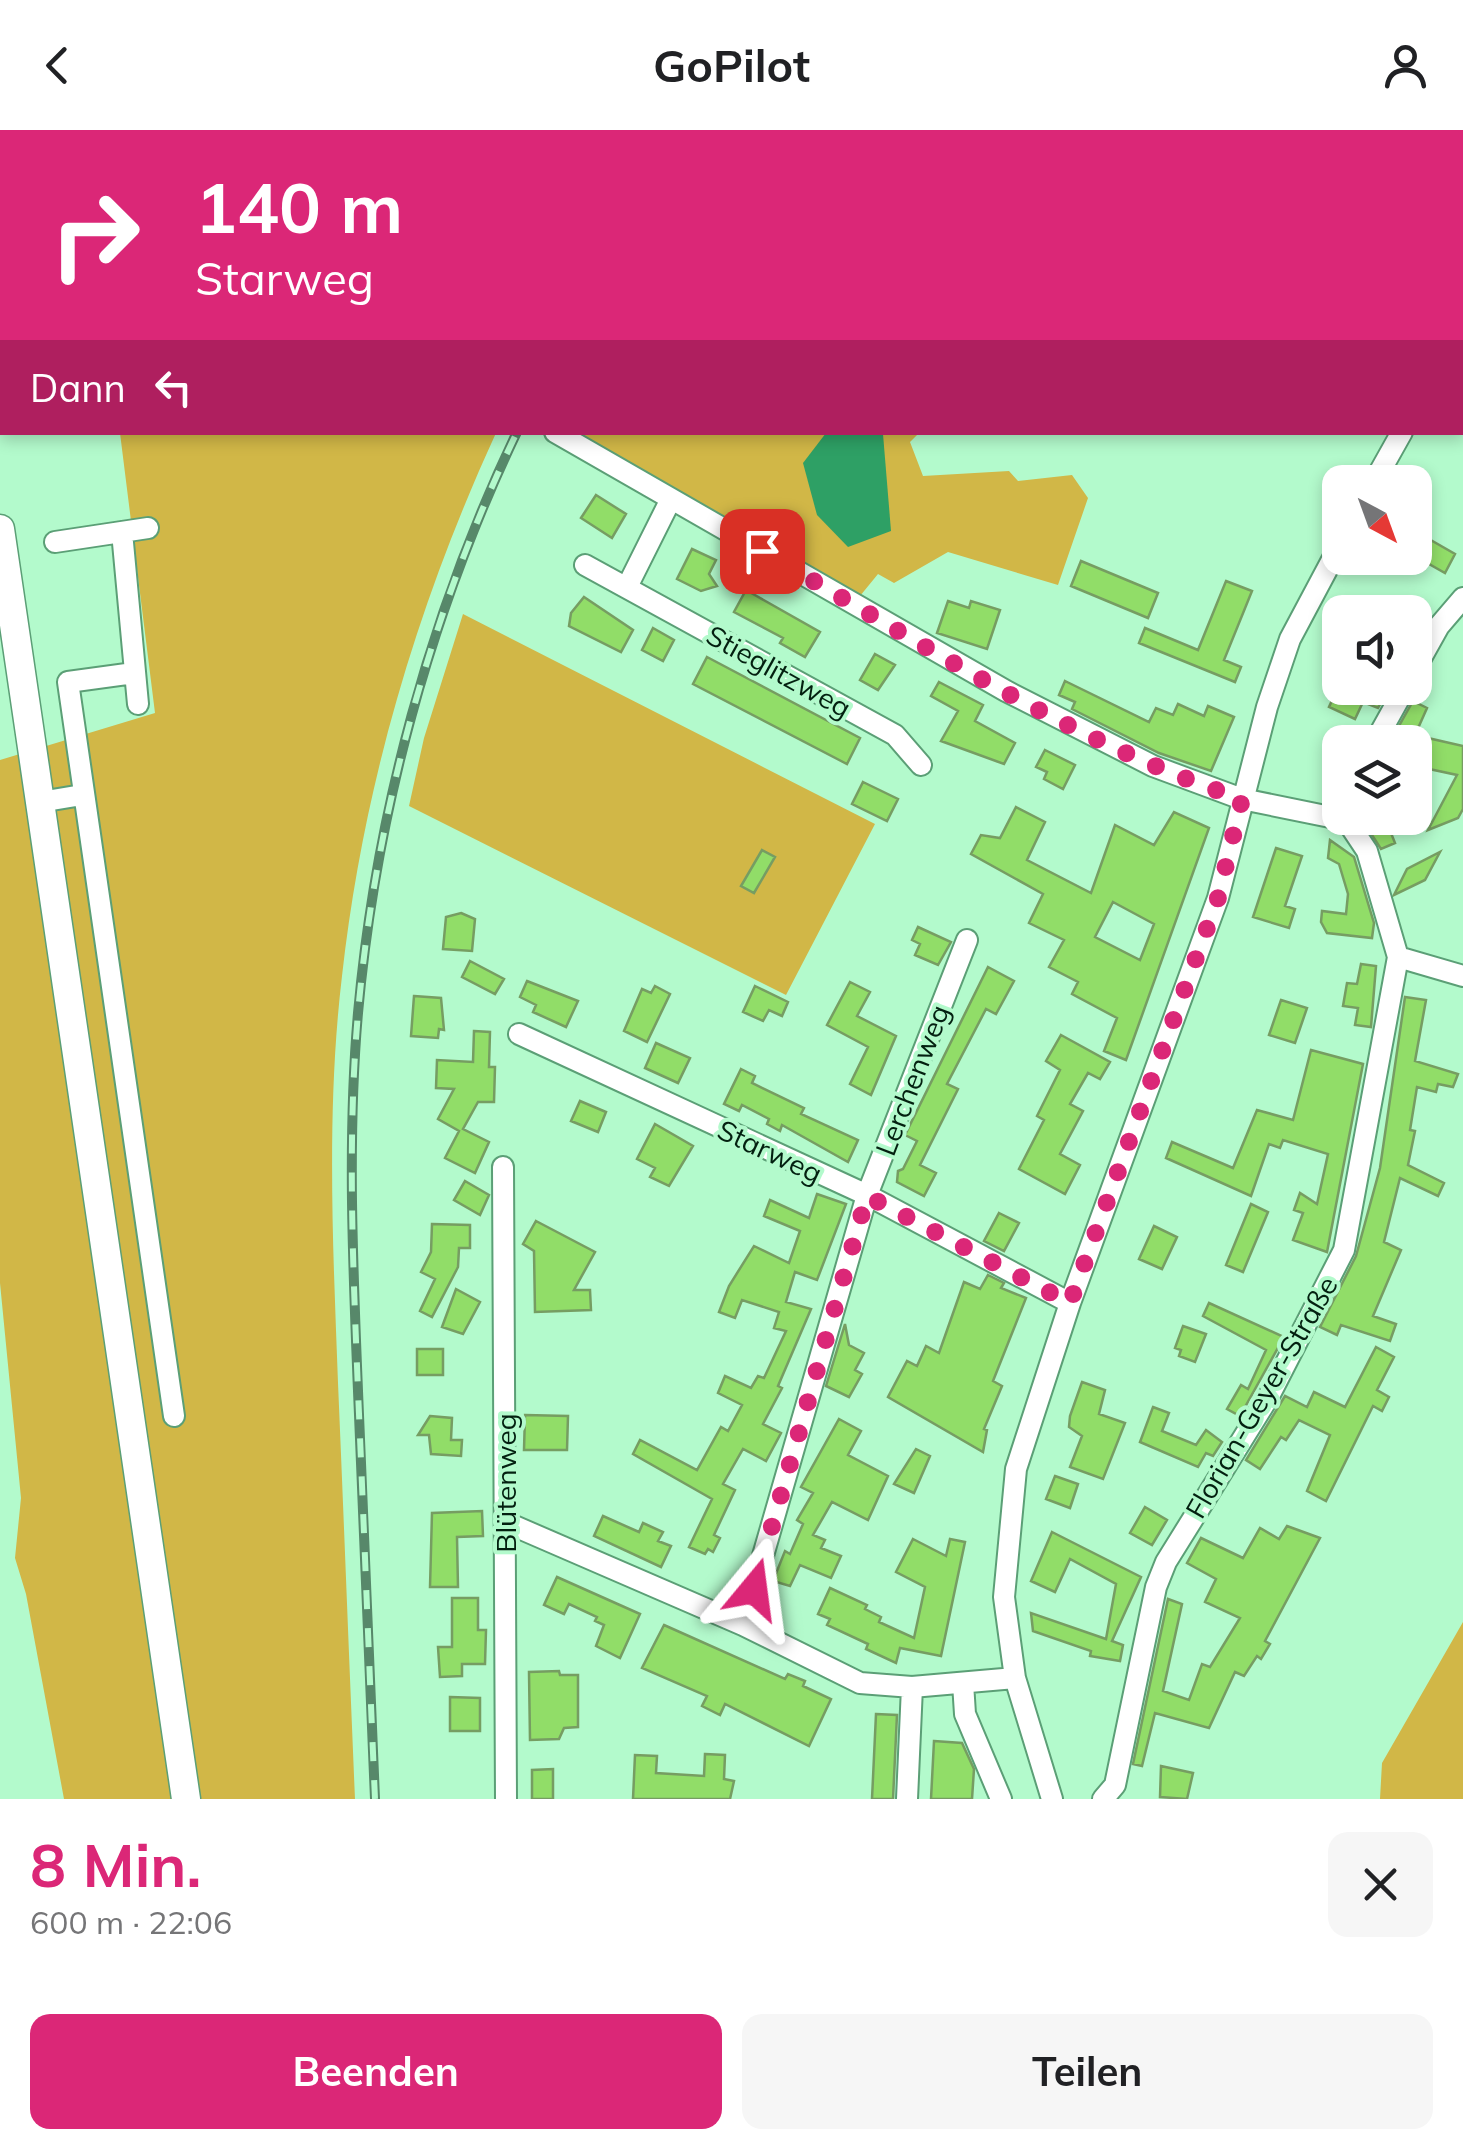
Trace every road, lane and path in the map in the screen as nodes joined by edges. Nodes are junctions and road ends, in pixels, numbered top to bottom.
1 (560, 435) edge
2 (1400, 435) edge
3 (1384, 465) edge
4 (671, 500) junction
5 (148, 528) dead end
6 (0, 530) edge
7 (122, 532) junction
8 (56, 542) dead end
9 (584, 564) dead end
10 (1324, 575) edge
11 (627, 587) junction
12 (1463, 598) edge
13 (1432, 639) edge
14 (134, 674) junction
15 (138, 704) dead end
16 (921, 766) dead end
17 (82, 795) junction
18 (1242, 799) junction
19 (40, 802) junction
20 (1322, 815) edge
21 (1356, 835) edge
22 (967, 940) dead end
23 (1398, 957) junction
24 (1463, 976) edge
25 (518, 1034) dead end
26 (504, 1167) dead end
27 (867, 1196) junction
28 (1070, 1303) junction
29 (174, 1416) dead end
30 (505, 1522) junction
31 (744, 1625) junction
32 (1015, 1678) junction
33 (963, 1682) junction
34 (912, 1687) junction
35 (186, 1799) edge
36 (506, 1799) edge
37 (907, 1799) edge
38 (1001, 1799) edge
39 (1052, 1799) edge
40 (1103, 1799) edge

1 - 4 street
2 - 3 street
4 - 11 street
4 - 18 street
5 - 7 street
6 - 19 main road
7 - 8 street
7 - 14 street
9 - 11 street, Stieglitzweg
10 - 18 street
11 - 16 street, Stieglitzweg
12 - 13 street
14 - 15 street
14 - 17 street
17 - 19 street
17 - 29 street
18 - 20 street
18 - 28 street
19 - 35 main road
21 - 23 street, Florian-Geyer-Straße
22 - 27 street, Lerchenweg
23 - 24 street
23 - 40 street, Florian-Geyer-Straße
25 - 27 street, Starweg
26 - 30 street, Blütenweg
27 - 28 street, Starweg
27 - 31 street, Lerchenweg
28 - 32 street
30 - 31 street
30 - 36 street, Blütenweg
31 - 34 street
32 - 33 street
32 - 39 street
33 - 34 street
33 - 38 street
34 - 37 street

